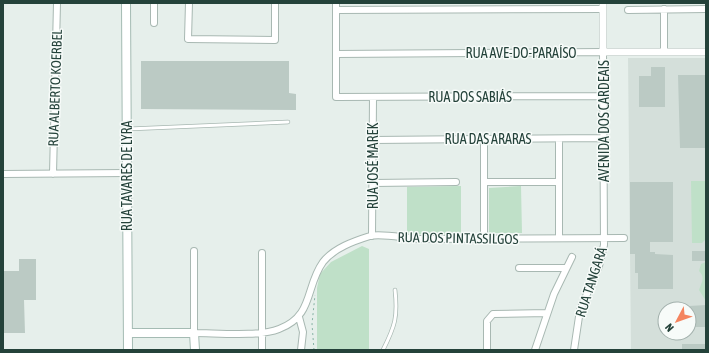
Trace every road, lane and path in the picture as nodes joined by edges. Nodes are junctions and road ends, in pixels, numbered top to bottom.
1 (57, 3) edge
2 (126, 3) edge
3 (154, 3) edge
4 (188, 3) edge
5 (275, 3) edge
6 (336, 3) edge
7 (603, 6) edge
8 (649, 6) edge
9 (695, 6) edge
10 (664, 9) junction
11 (706, 9) edge
12 (336, 10) junction
13 (628, 10) dead end
14 (154, 23) dead end
15 (603, 52) junction
16 (664, 52) junction
17 (706, 52) edge
18 (336, 54) junction
19 (604, 96) junction
20 (373, 97) junction
21 (288, 122) dead end
22 (127, 129) junction
23 (604, 138) junction
24 (484, 139) junction
25 (559, 139) junction
26 (373, 140) junction
27 (127, 173) junction
28 (3, 174) edge
29 (53, 174) junction
30 (456, 182) dead end
31 (484, 182) junction
32 (559, 182) junction
33 (372, 183) junction
34 (372, 236) junction
35 (559, 238) junction
36 (604, 238) junction
37 (624, 238) dead end
38 (484, 239) junction
39 (194, 251) dead end
40 (262, 253) dead end
41 (572, 257) dead end
42 (519, 268) dead end
43 (566, 268) junction
44 (395, 290) dead end
45 (315, 295) dead end
46 (547, 313) junction
47 (299, 317) junction
48 (128, 333) junction
49 (194, 333) junction
50 (262, 333) junction
51 (128, 350) edge
52 (194, 350) edge
53 (262, 350) edge
54 (301, 350) edge
55 (314, 350) edge
56 (383, 350) edge
57 (487, 350) edge
58 (535, 350) edge
59 (574, 350) edge

1 - 29 street, RUA ALBERTO KOERBEL
2 - 22 main road, RUA TAVARES DE LYRA
3 - 14 street
4 - 5 street
6 - 12 street
7 - 12 street
7 - 15 street, AVENIDA DOS CARDEAIS
8 - 10 street
8 - 13 street
9 - 10 street
9 - 11 street
10 - 16 street
12 - 18 street
15 - 16 street, RUA AVE-DO-PARAÍSO
15 - 18 street, RUA AVE-DO-PARAÍSO
15 - 19 street, AVENIDA DOS CARDEAIS
16 - 17 street, RUA AVE-DO-PARAÍSO
18 - 20 street, RUA DOS SABIÁS
19 - 20 street, RUA DOS SABIÁS
19 - 23 street, AVENIDA DOS CARDEAIS
20 - 26 street, RUA JOSÉ MAREK
21 - 22 lane
22 - 27 main road, RUA TAVARES DE LYRA
23 - 25 street, RUA DAS ARARAS
23 - 36 street, AVENIDA DOS CARDEAIS
24 - 25 street, RUA DAS ARARAS
24 - 26 street, RUA DAS ARARAS
24 - 31 street
25 - 32 street
26 - 33 street, RUA JOSÉ MAREK
27 - 29 street
27 - 48 main road, RUA TAVARES DE LYRA
28 - 29 street
30 - 33 street
31 - 32 street
31 - 38 street
32 - 35 street
33 - 34 street, RUA JOSÉ MAREK
34 - 38 street, RUA DOS PINTASSILGOS
34 - 47 street, RUA DOS PINTASSILGOS
35 - 36 street, RUA DOS PINTASSILGOS
35 - 38 street, RUA DOS PINTASSILGOS
36 - 37 street, RUA DOS PINTASSILGOS
36 - 59 street, RUA TANGARÁ
39 - 49 street
40 - 50 street
41 - 43 street
42 - 43 street
43 - 46 street
44 - 56 lane
45 - 55 path
46 - 57 street
46 - 58 street
47 - 50 street
47 - 54 street
48 - 49 main road
48 - 51 main road, RUA TAVARES DE LYRA
49 - 50 street
49 - 52 main road
50 - 53 street

